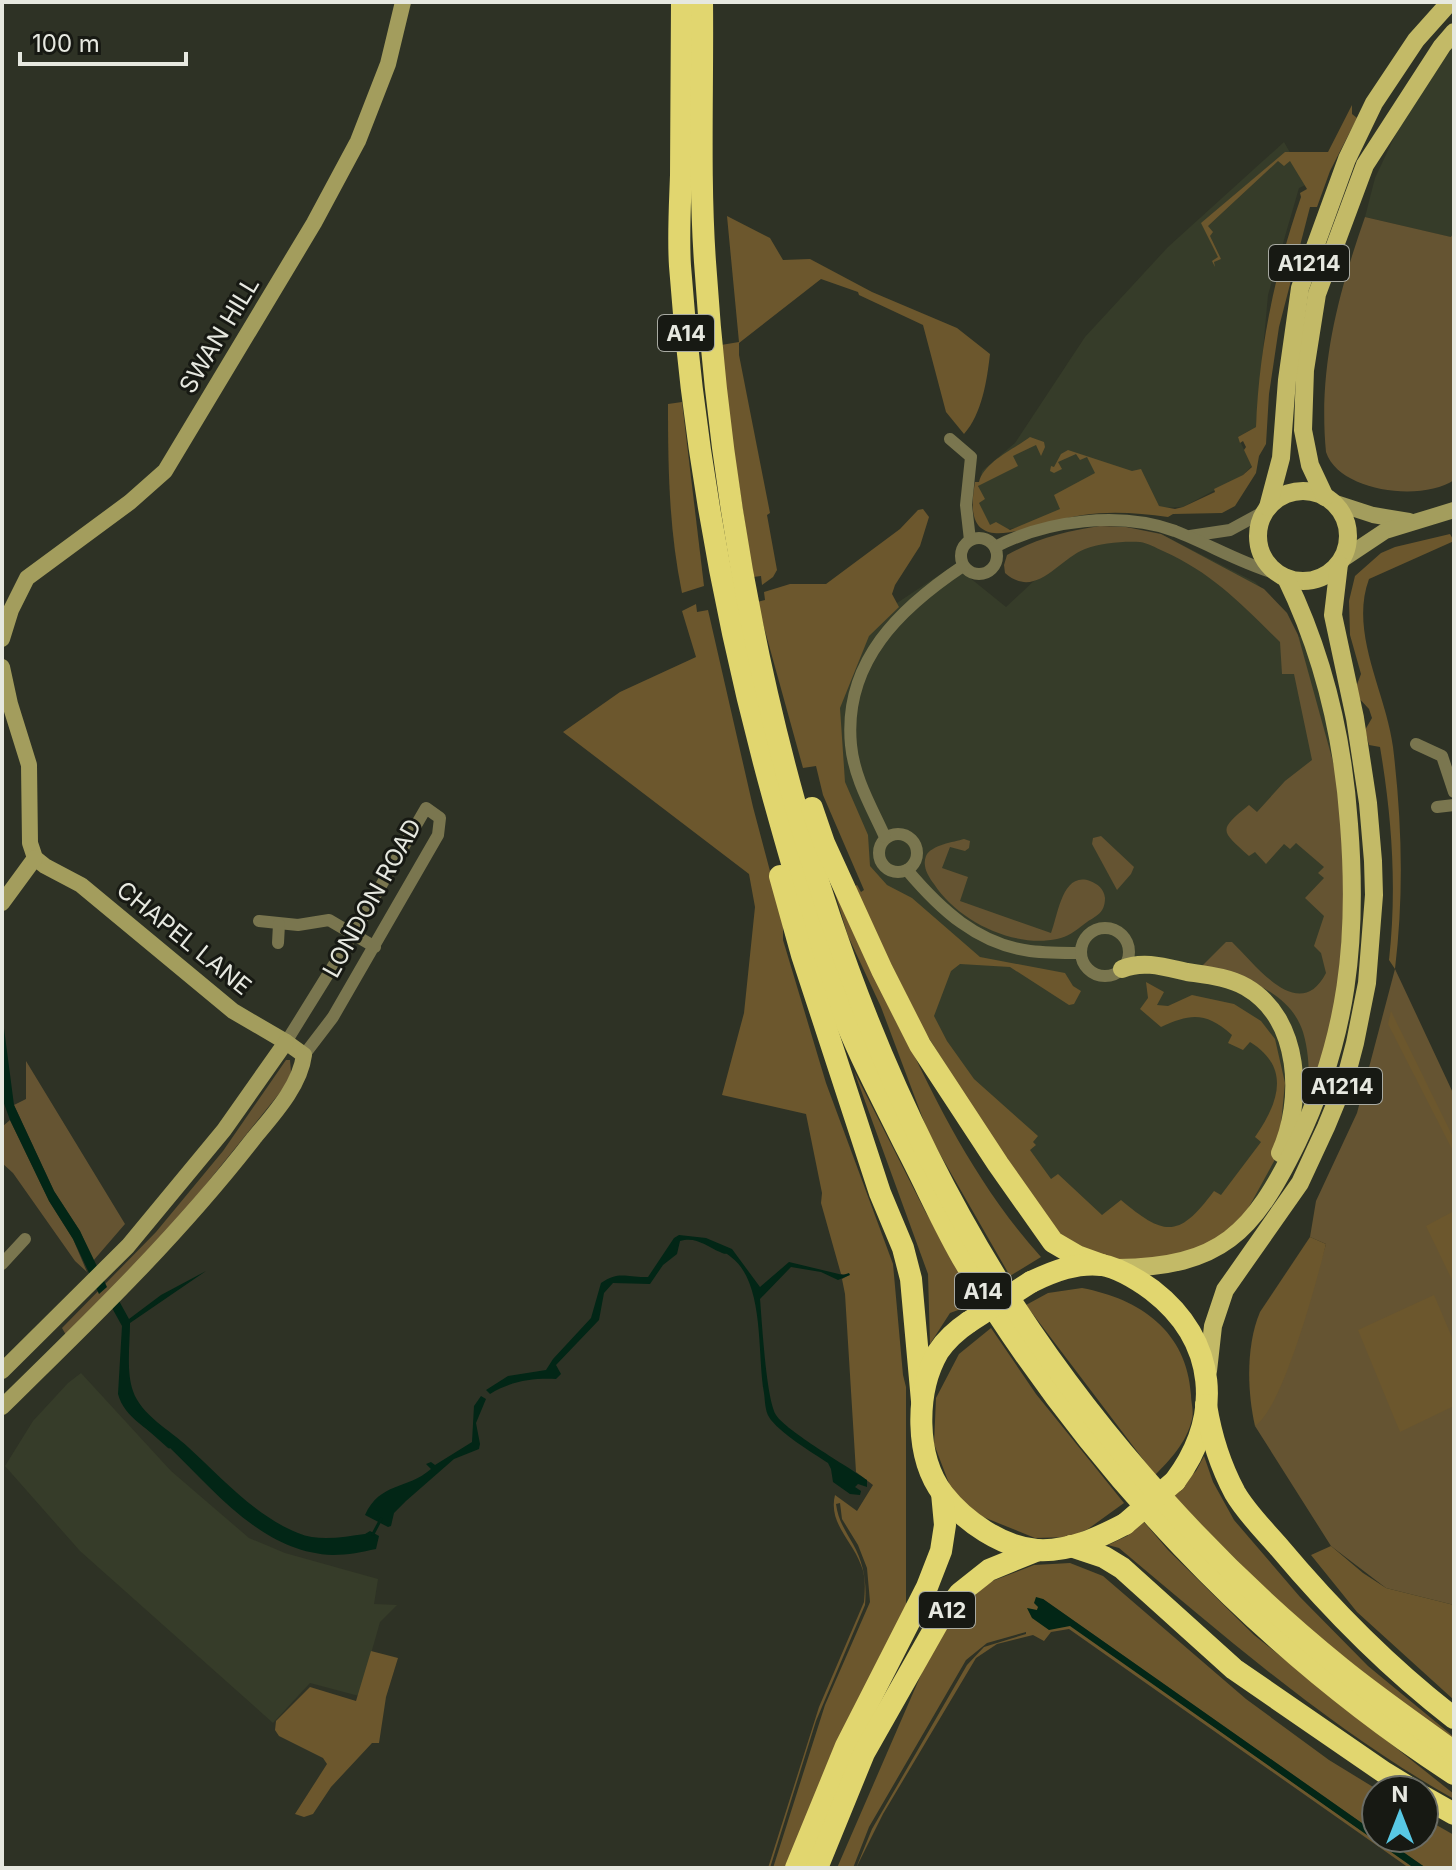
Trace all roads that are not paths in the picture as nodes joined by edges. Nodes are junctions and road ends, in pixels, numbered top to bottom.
1 (403, 2) edge
2 (682, 2) edge
3 (702, 2) edge
4 (1450, 2) edge
5 (1448, 39) edge
6 (950, 439) dead end
7 (1329, 499) junction
8 (1267, 509) junction
9 (1454, 510) edge
10 (1415, 522) junction
11 (1187, 536) junction
12 (970, 540) junction
13 (995, 547) junction
14 (1341, 562) junction
15 (963, 566) junction
16 (1282, 576) junction
17 (2, 639) edge
18 (737, 660) junction
19 (2, 667) edge
20 (775, 723) junction
21 (1416, 744) dead end
22 (1454, 792) edge
23 (1454, 805) edge
24 (1437, 807) dead end
25 (885, 837) junction
26 (35, 858) junction
27 (907, 870) junction
28 (2, 903) edge
29 (259, 921) dead end
30 (279, 924) junction
31 (353, 934) junction
32 (278, 943) dead end
33 (375, 947) junction
34 (1081, 953) junction
35 (1122, 969) junction
36 (286, 1042) junction
37 (304, 1055) junction
38 (1253, 1218) junction
39 (25, 1239) dead end
40 (2, 1240) edge
41 (14, 1251) junction
42 (2, 1264) edge
43 (1108, 1267) junction
44 (2, 1371) edge
45 (1206, 1394) junction
46 (922, 1401) junction
47 (2, 1407) edge
48 (942, 1493) junction
49 (1071, 1546) junction
50 (1038, 1550) junction
51 (1454, 1718) edge
52 (1454, 1752) edge
53 (1388, 1774) edge
54 (1454, 1774) edge
55 (796, 1868) edge
56 (817, 1868) edge

1 - 17 street, SWAN HILL
2 - 18 highway, A14
3 - 20 highway, A14
4 - 8 main road, A1214
5 - 7 main road, A1214
6 - 12 street
7 - 8 main road
7 - 10 street
7 - 14 main road
8 - 11 street
8 - 16 main road
9 - 10 street
10 - 14 street
11 - 13 street
11 - 16 street
12 - 13 street
12 - 15 street
13 - 15 street
14 - 16 main road
14 - 45 main road, A1214
15 - 25 street
16 - 38 main road, A1214
18 - 46 highway, A14
18 - 54 highway, A14
19 - 26 street
20 - 43 highway, A14
20 - 52 highway, A14
21 - 22 street
23 - 24 street
25 - 27 street
25 - 27 street
26 - 28 street
26 - 36 street, CHAPEL LANE
27 - 34 street
29 - 30 street
30 - 31 street
30 - 32 street
31 - 33 street
31 - 33 street, LONDON ROAD
31 - 36 street, LONDON ROAD
33 - 37 street, LONDON ROAD
34 - 35 street
34 - 35 street
35 - 38 main road
36 - 37 street, CHAPEL LANE
36 - 44 street, LONDON ROAD
37 - 47 street, LONDON ROAD
38 - 43 main road, A1214
39 - 41 street
40 - 41 street
41 - 42 street
43 - 45 highway
43 - 46 highway, bridge
45 - 49 highway, bridge
45 - 51 highway
46 - 48 highway
48 - 50 highway
48 - 55 highway, A12
49 - 50 highway
49 - 53 highway
50 - 56 highway, A12

